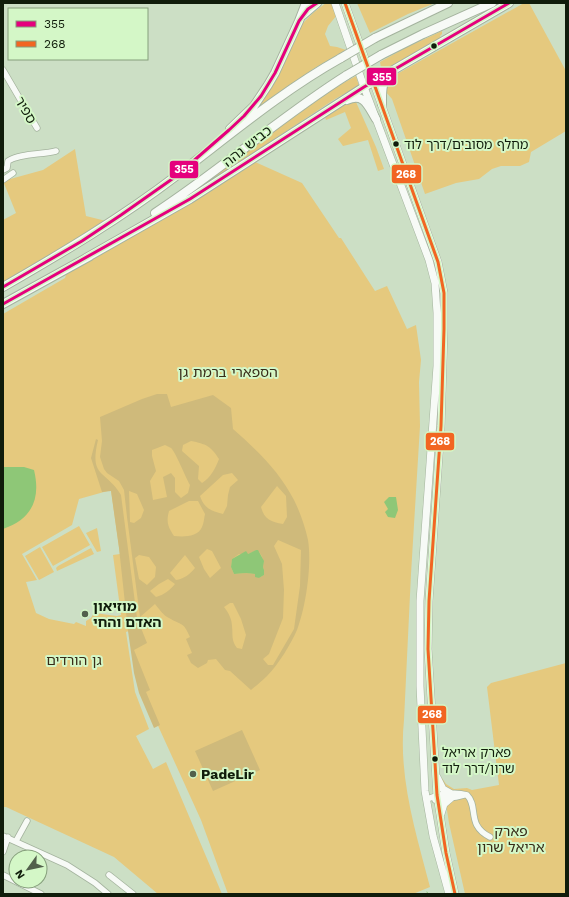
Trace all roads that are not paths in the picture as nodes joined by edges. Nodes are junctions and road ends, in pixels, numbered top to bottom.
1 (306, 3) edge
2 (316, 3) edge
3 (335, 3) edge
4 (345, 3) edge
5 (448, 3) edge
6 (492, 3) edge
7 (509, 3) edge
8 (299, 21) junction
9 (3, 70) edge
10 (395, 70) junction
11 (373, 81) junction
12 (364, 87) junction
13 (382, 104) junction
14 (376, 119) junction
15 (37, 128) dead end
16 (298, 129) junction
17 (56, 151) dead end
18 (3, 170) edge
19 (13, 173) dead end
20 (175, 177) junction
21 (3, 180) edge
22 (86, 258) junction
23 (3, 287) edge
24 (3, 304) edge
25 (434, 768) junction
26 (450, 796) junction
27 (437, 798) junction
28 (427, 799) junction
29 (440, 820) junction
30 (26, 821) dead end
31 (6, 837) edge
32 (490, 837) dead end
33 (16, 841) junction
34 (3, 852) edge
35 (3, 875) edge
36 (109, 875) dead end
37 (41, 894) edge
38 (108, 894) edge
39 (133, 894) edge
40 (449, 894) edge
41 (455, 894) edge

1 - 8 highway
2 - 8 highway
3 - 12 main road
4 - 11 main road
5 - 20 highway, כביש גהה, bridge
6 - 22 highway, כביש גהה, bridge
7 - 10 highway
8 - 20 highway
9 - 15 street, ספיר
10 - 11 highway
10 - 13 highway
11 - 12 highway
11 - 13 main road
12 - 14 main road
12 - 16 highway
13 - 25 main road
14 - 16 highway
14 - 28 main road
16 - 22 highway
17 - 18 street
19 - 21 street
20 - 23 highway, כביש גהה
22 - 24 highway, כביש גהה
25 - 26 main road
25 - 27 main road
26 - 27 street
26 - 29 main road
26 - 32 street
27 - 28 street
27 - 29 main road
28 - 40 main road
29 - 41 main road
30 - 33 street
31 - 33 street
31 - 34 street
33 - 38 street
35 - 37 street
36 - 39 street

